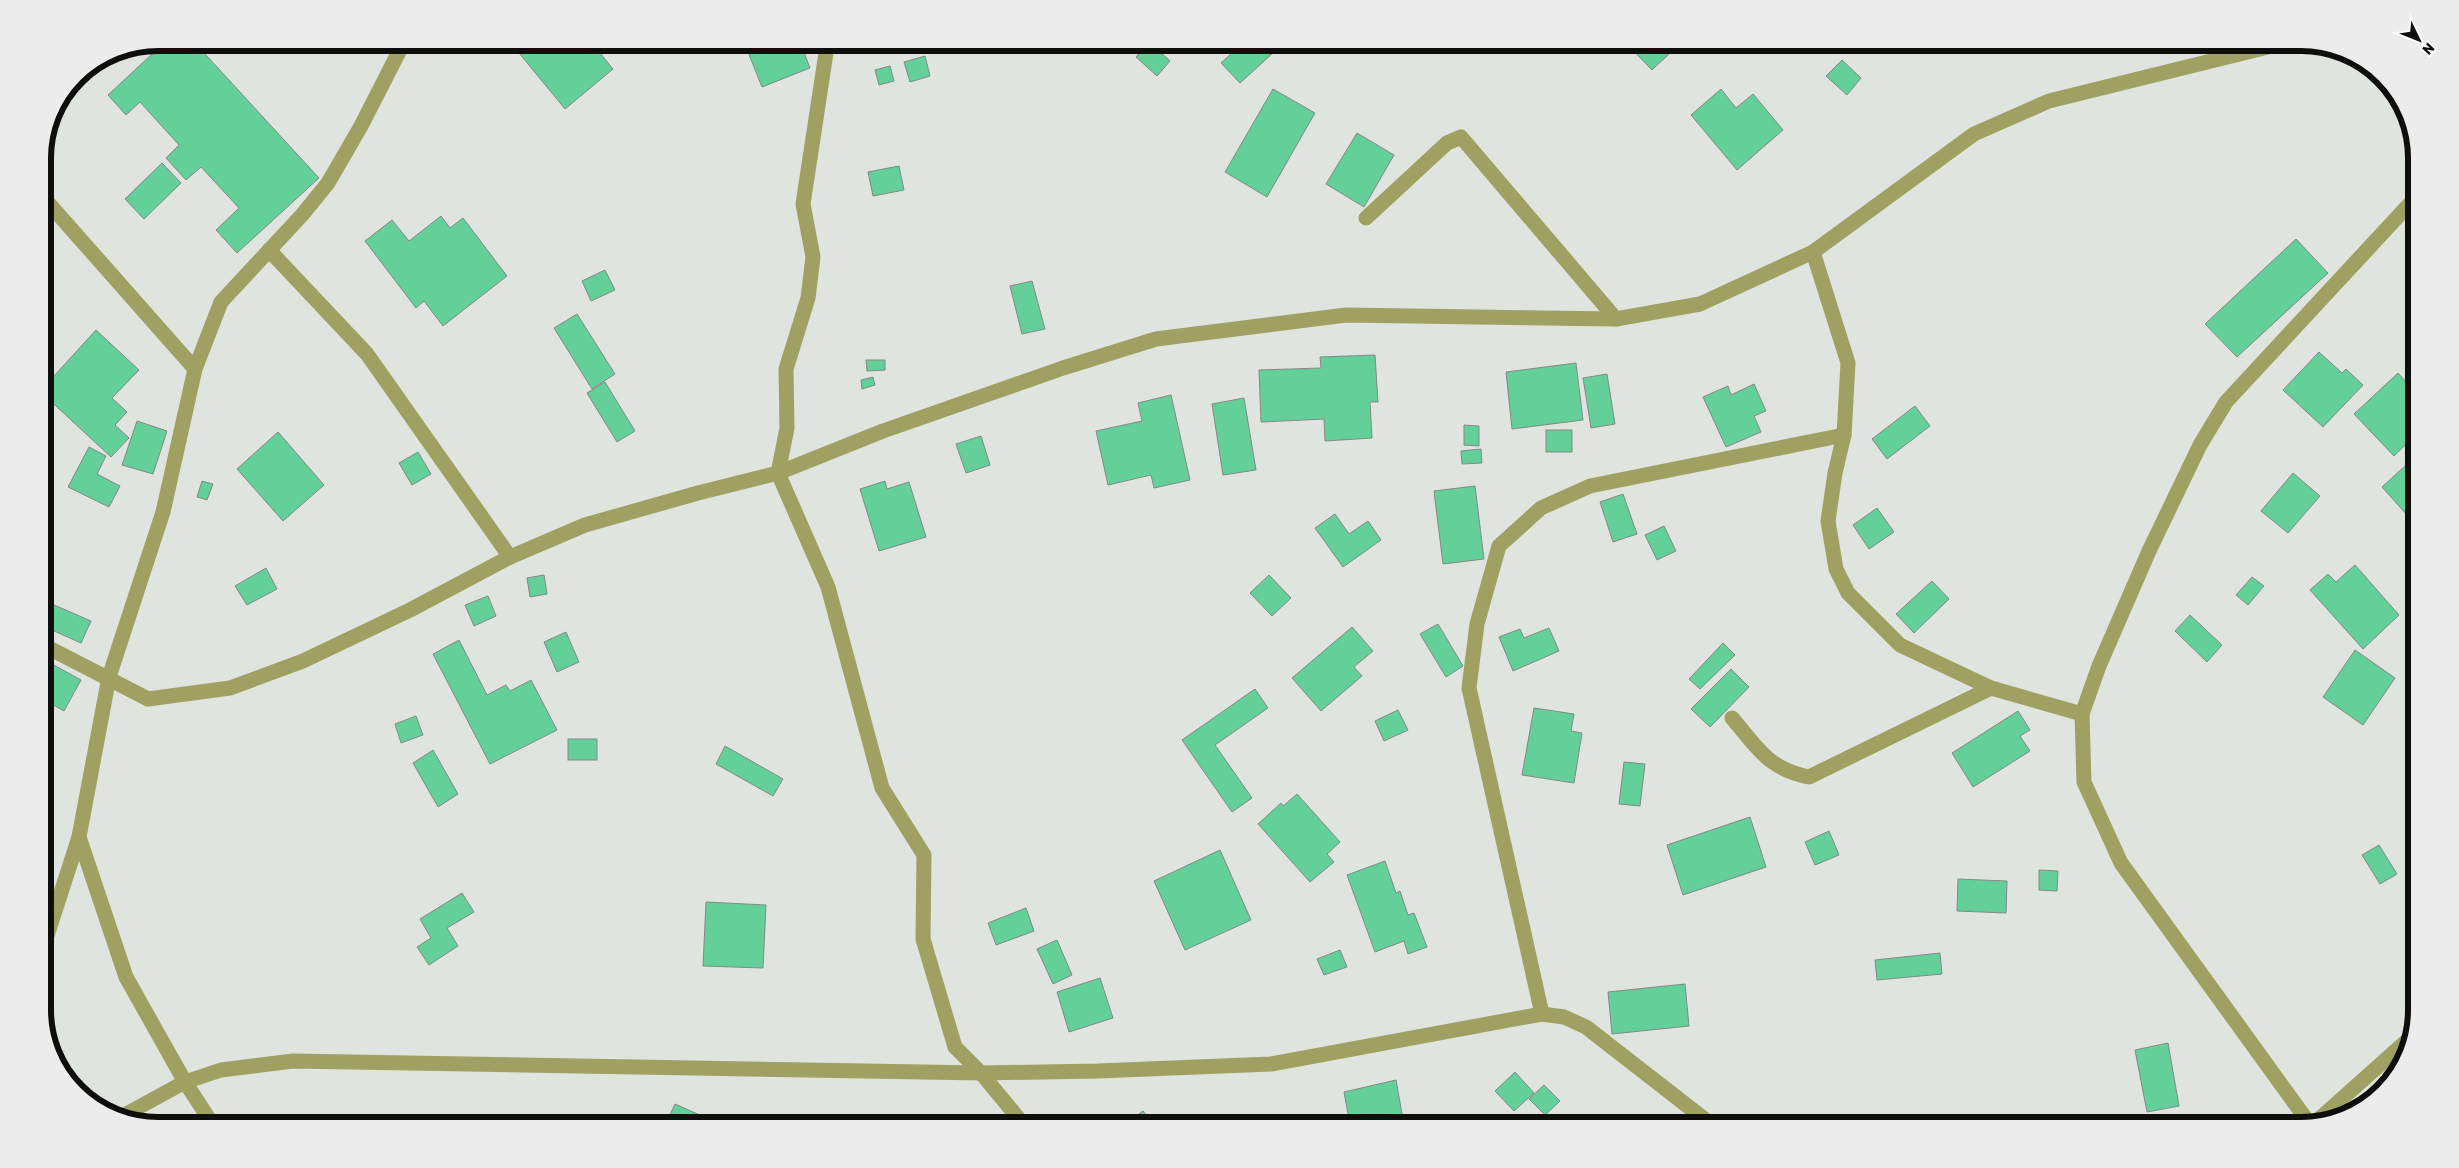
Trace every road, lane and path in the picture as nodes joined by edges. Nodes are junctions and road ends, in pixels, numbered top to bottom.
1 (399, 51) edge
2 (825, 51) edge
3 (2252, 51) edge
4 (51, 206) edge
5 (2408, 206) edge
6 (1366, 218) dead end
7 (269, 250) junction
8 (1813, 252) junction
9 (1616, 319) junction
10 (195, 369) junction
11 (1844, 435) junction
12 (778, 473) junction
13 (510, 557) junction
14 (51, 649) edge
15 (109, 677) junction
16 (1991, 688) junction
17 (2082, 714) junction
18 (1732, 718) dead end
19 (80, 837) junction
20 (51, 924) edge
21 (1542, 1014) junction
22 (2402, 1045) edge
23 (981, 1072) junction
24 (185, 1082) junction
25 (129, 1113) edge
26 (2325, 1114) edge
27 (207, 1117) edge
28 (1017, 1117) edge
29 (1701, 1117) edge
30 (2304, 1117) edge

1 - 7 street
2 - 12 street
3 - 8 street
4 - 10 street
5 - 17 street
6 - 9 street
7 - 10 street
7 - 13 street
8 - 9 street
8 - 11 street
9 - 12 street
10 - 15 street
11 - 16 street
11 - 21 street
12 - 13 street
12 - 23 street
13 - 15 street
14 - 15 street
15 - 19 street
16 - 17 street
16 - 18 street
17 - 30 street
19 - 20 street
19 - 24 street
21 - 23 street
21 - 29 street
22 - 26 street
23 - 24 street
23 - 28 street
24 - 25 street
24 - 27 street

